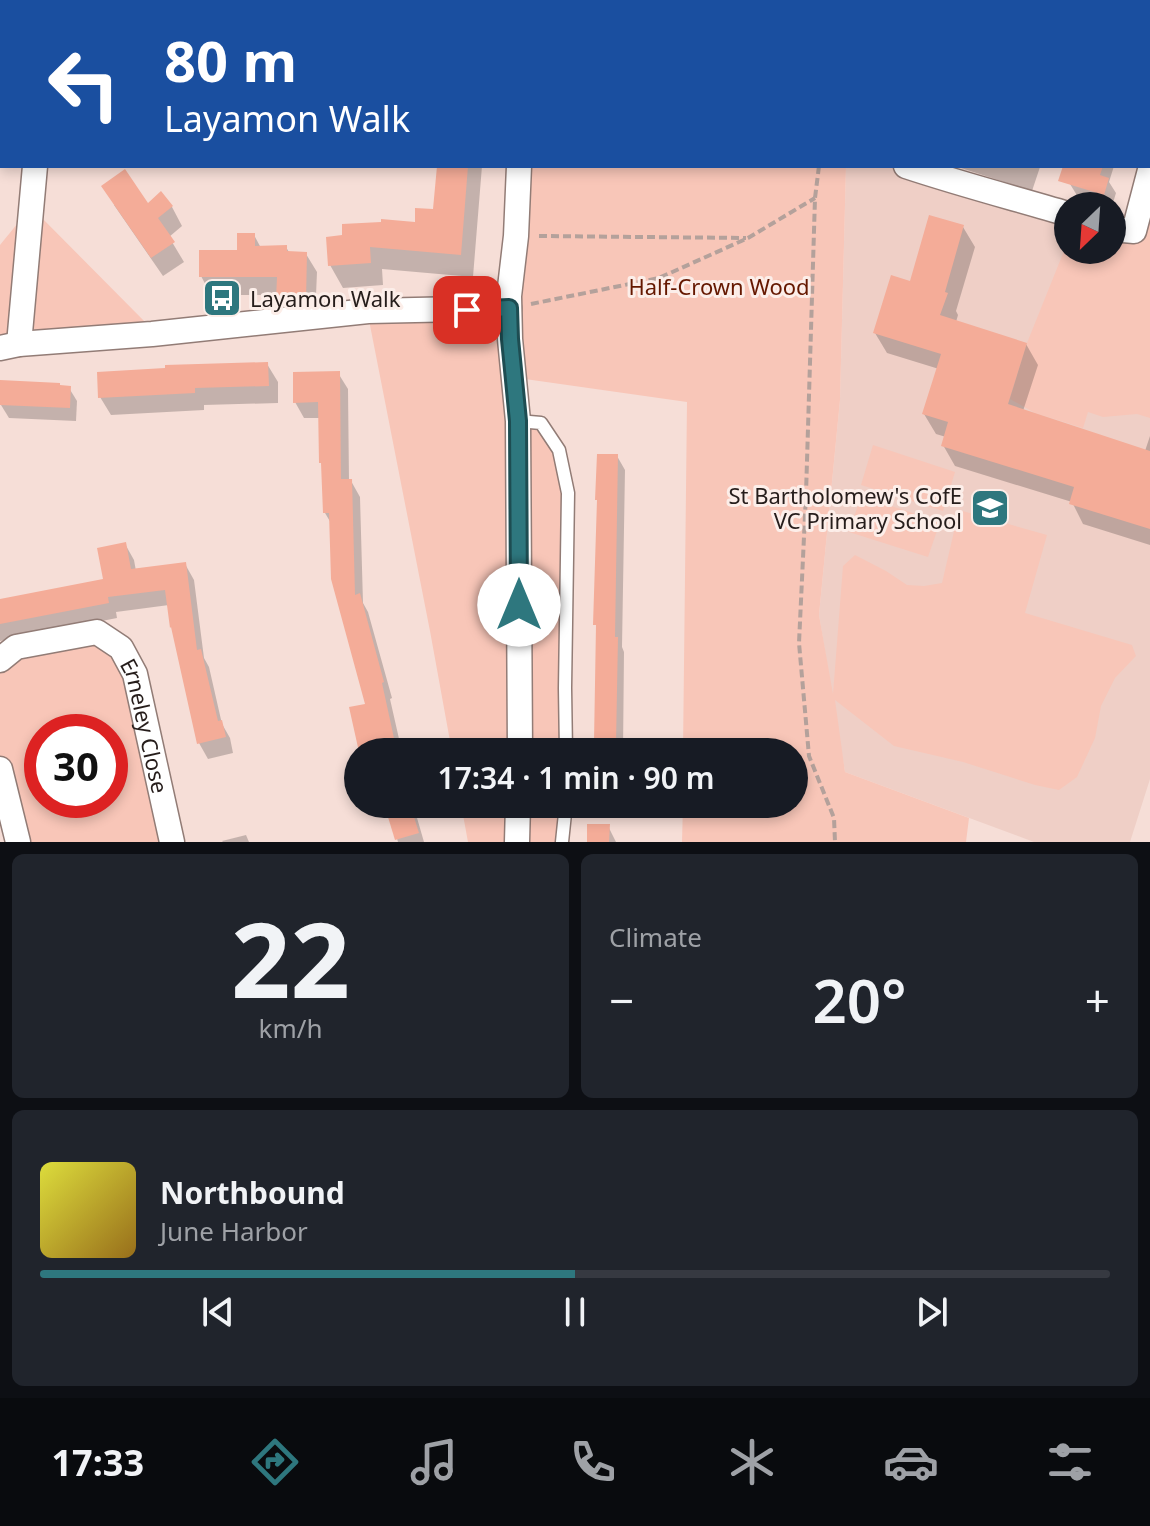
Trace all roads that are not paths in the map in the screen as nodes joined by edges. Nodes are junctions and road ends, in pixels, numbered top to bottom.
1 (35, 168) edge
2 (519, 168) edge
3 (912, 168) edge
4 (1150, 170) edge
5 (1054, 210) edge
6 (1126, 223) edge
7 (509, 308) junction
8 (9, 346) edge
9 (518, 421) junction
10 (0, 660) edge
11 (520, 738) edge
12 (566, 738) edge
13 (0, 769) edge
14 (518, 818) edge
15 (565, 818) edge
16 (18, 842) edge
17 (172, 842) edge
18 (517, 842) edge
19 (562, 842) edge

1 - 8 street
2 - 7 street
3 - 5 street
4 - 6 street
7 - 8 street
7 - 9 street
9 - 11 street
9 - 12 lane
10 - 17 street, Erneley Close
13 - 16 street
14 - 18 street
15 - 19 lane

